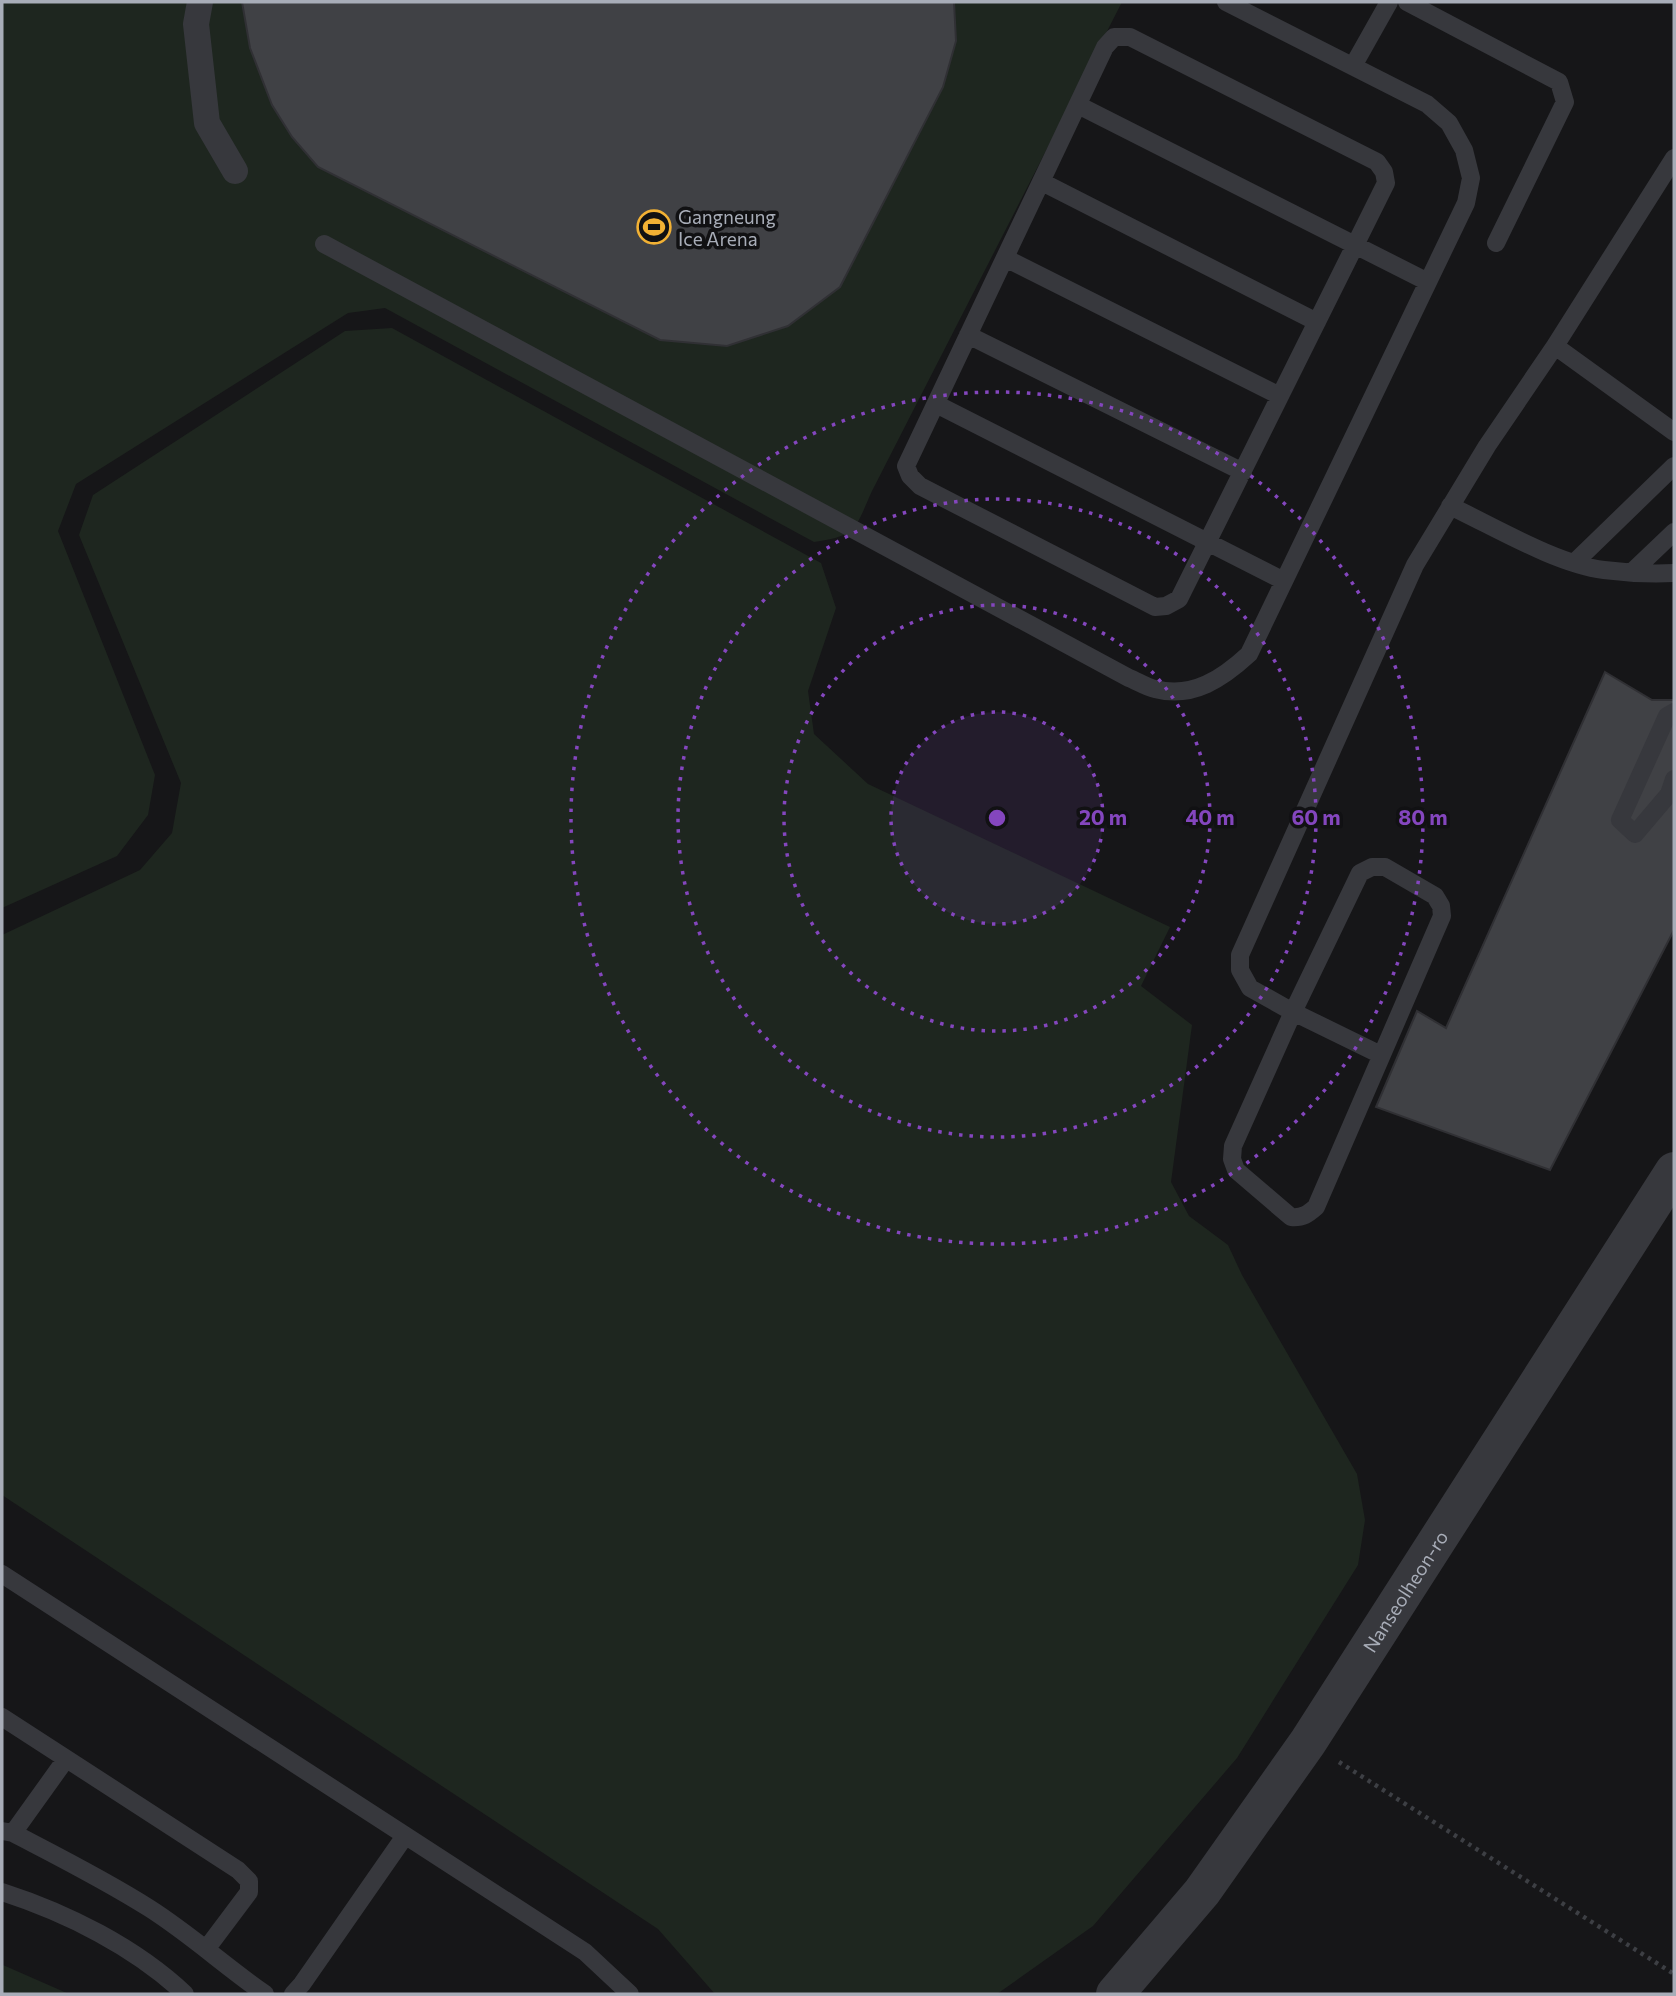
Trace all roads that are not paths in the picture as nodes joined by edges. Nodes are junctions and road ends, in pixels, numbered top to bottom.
1 (200, 2) edge
2 (1226, 2) edge
3 (1389, 2) edge
4 (1407, 2) edge
5 (1353, 66) junction
6 (1078, 105) junction
7 (1674, 158) edge
8 (235, 171) dead end
9 (1042, 182) junction
10 (1496, 243) dead end
11 (324, 244) dead end
12 (1356, 245) junction
13 (1005, 258) junction
14 (1428, 282) junction
15 (1317, 322) junction
16 (968, 335) junction
17 (1555, 346) junction
18 (1280, 396) junction
19 (936, 404) junction
20 (1674, 432) edge
21 (1674, 466) edge
22 (1243, 472) junction
23 (1450, 506) junction
24 (1674, 532) edge
25 (1208, 542) junction
26 (1574, 563) junction
27 (1632, 572) junction
28 (1674, 573) edge
29 (1284, 581) junction
30 (1674, 712) edge
31 (1674, 779) edge
32 (1293, 1012) junction
33 (1381, 1055) junction
34 (1674, 1171) edge
35 (2, 1574) edge
36 (2, 1718) edge
37 (66, 1759) junction
38 (7, 1832) edge
39 (405, 1836) junction
40 (2, 1892) edge
41 (207, 1948) junction
42 (622, 1992) edge
43 (185, 1994) edge
44 (265, 1994) edge
45 (293, 1994) edge
46 (1115, 1994) edge

1 - 8 street
2 - 5 lane
3 - 5 lane
4 - 10 lane
5 - 14 lane
6 - 9 lane
6 - 12 lane
6 - 12 lane
7 - 17 lane
9 - 13 lane
9 - 15 lane
11 - 29 lane
12 - 14 lane
12 - 15 lane
13 - 16 lane
13 - 18 lane
14 - 29 lane
15 - 18 lane
16 - 19 lane
16 - 22 lane
17 - 20 lane
17 - 23 lane
18 - 22 lane
19 - 25 lane
19 - 25 lane
21 - 26 lane
22 - 25 lane
23 - 26 lane
23 - 32 lane
24 - 27 lane
25 - 29 lane
26 - 27 lane
27 - 28 lane
30 - 31 lane
32 - 33 lane
32 - 33 lane
32 - 33 lane
34 - 46 street, Nanseolheon-ro
35 - 39 lane
36 - 37 lane
37 - 38 lane
37 - 41 lane
38 - 41 lane
39 - 42 lane
39 - 45 lane
40 - 43 lane
41 - 44 lane

